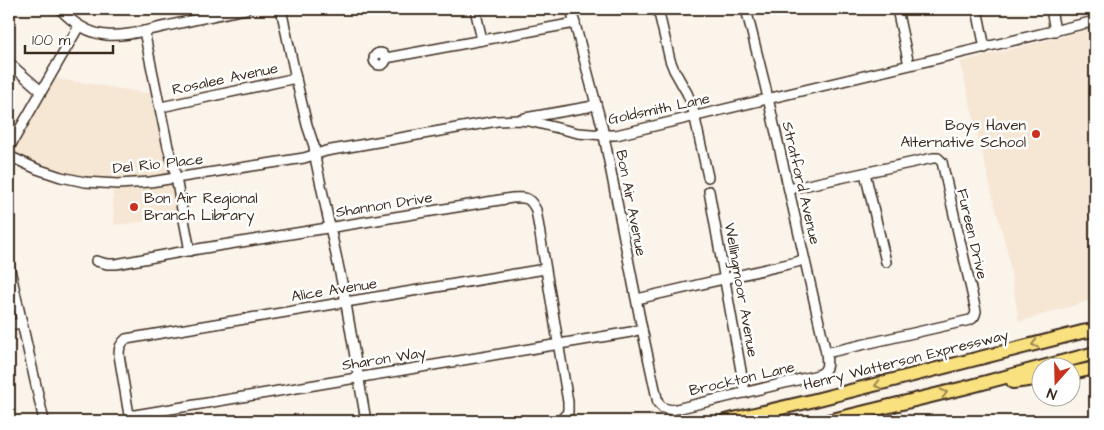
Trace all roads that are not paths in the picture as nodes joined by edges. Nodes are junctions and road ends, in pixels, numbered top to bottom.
1 (60, 9) edge
2 (246, 9) edge
3 (281, 9) edge
4 (475, 9) edge
5 (571, 9) edge
6 (658, 9) edge
7 (746, 9) edge
8 (897, 9) edge
9 (977, 9) edge
10 (1051, 9) edge
11 (203, 13) edge
12 (1095, 21) edge
13 (575, 23) junction
14 (79, 26) junction
15 (144, 31) junction
16 (1055, 31) junction
17 (482, 40) junction
18 (985, 48) junction
19 (386, 58) dead end
20 (9, 63) edge
21 (910, 65) junction
22 (296, 78) junction
23 (41, 91) junction
24 (768, 99) junction
25 (596, 104) junction
26 (160, 107) junction
27 (695, 116) junction
28 (519, 120) junction
29 (604, 135) junction
30 (9, 148) edge
31 (315, 155) junction
32 (9, 156) edge
33 (865, 173) junction
34 (708, 177) dead end
35 (176, 178) junction
36 (789, 189) junction
37 (710, 192) dead end
38 (330, 228) junction
39 (190, 251) junction
40 (804, 259) junction
41 (96, 262) dead end
42 (886, 262) dead end
43 (9, 265) edge
44 (546, 270) junction
45 (724, 279) junction
46 (637, 299) junction
47 (346, 302) junction
48 (22, 324) junction
49 (9, 325) edge
50 (642, 329) junction
51 (1091, 329) edge
52 (558, 344) junction
53 (826, 353) junction
54 (1095, 353) edge
55 (828, 363) joint
56 (1095, 368) edge
57 (1082, 371) edge
58 (359, 377) junction
59 (1032, 379) edge
60 (964, 388) junction
61 (745, 393) junction
62 (658, 403) joint
63 (129, 419) edge
64 (44, 421) edge
65 (366, 421) edge
66 (557, 421) edge
67 (725, 421) edge
68 (828, 421) edge

1 - 14 street
2 - 11 street
3 - 22 street
4 - 17 street
5 - 13 street, Bon Air Avenue
6 - 27 street
7 - 24 street, Stratford Avenue
8 - 21 street
9 - 18 street
10 - 16 street
11 - 15 street
12 - 16 street, Goldsmith Lane
13 - 17 street
13 - 25 street, Bon Air Avenue
14 - 15 street
14 - 23 street
15 - 26 street
16 - 18 street, Goldsmith Lane
17 - 19 street
18 - 21 street, Goldsmith Lane
20 - 23 street
21 - 24 street, Goldsmith Lane
22 - 26 street, Rosalee Avenue
22 - 31 street
23 - 30 street
24 - 27 street, Goldsmith Lane
24 - 36 street, Stratford Avenue
25 - 28 street
25 - 29 street, Bon Air Avenue
26 - 35 street
27 - 29 street, Goldsmith Lane
27 - 34 street
28 - 29 street, Goldsmith Lane
28 - 31 street, Goldsmith Lane
29 - 46 street, Bon Air Avenue
31 - 35 street, Del Rio Place
31 - 38 street
32 - 35 street, Del Rio Place
33 - 36 street, Fureen Drive
33 - 42 street
33 - 53 street, Fureen Drive
35 - 39 street
36 - 40 street, Stratford Avenue
37 - 45 street, Wellingmoor Avenue
38 - 39 street, Shannon Drive
38 - 44 street, Shannon Drive
38 - 47 street
39 - 41 street, Shannon Drive
40 - 45 street
40 - 53 street, Stratford Avenue
43 - 48 street
44 - 47 street, Alice Avenue
44 - 52 street, Shannon Drive
45 - 46 street
45 - 61 street, Wellingmoor Avenue
46 - 50 street, Bon Air Avenue
47 - 58 street
47 - 63 street, Alice Avenue
48 - 49 street
48 - 64 street
50 - 52 street, Sharon Way
50 - 62 street, Bon Air Avenue
51 -> 67 highway, Henry Watterson Expressway
52 - 58 street, Sharon Way
52 - 66 street, Shannon Drive
53 - 55 street, Stratford Avenue
54 - 60 highway
55 - 61 street, Brockton Lane
56 - 57 highway
58 - 63 street, Sharon Way
58 - 65 street
59 - 60 highway
68 -> 60 highway
61 - 62 street, Brockton Lane

